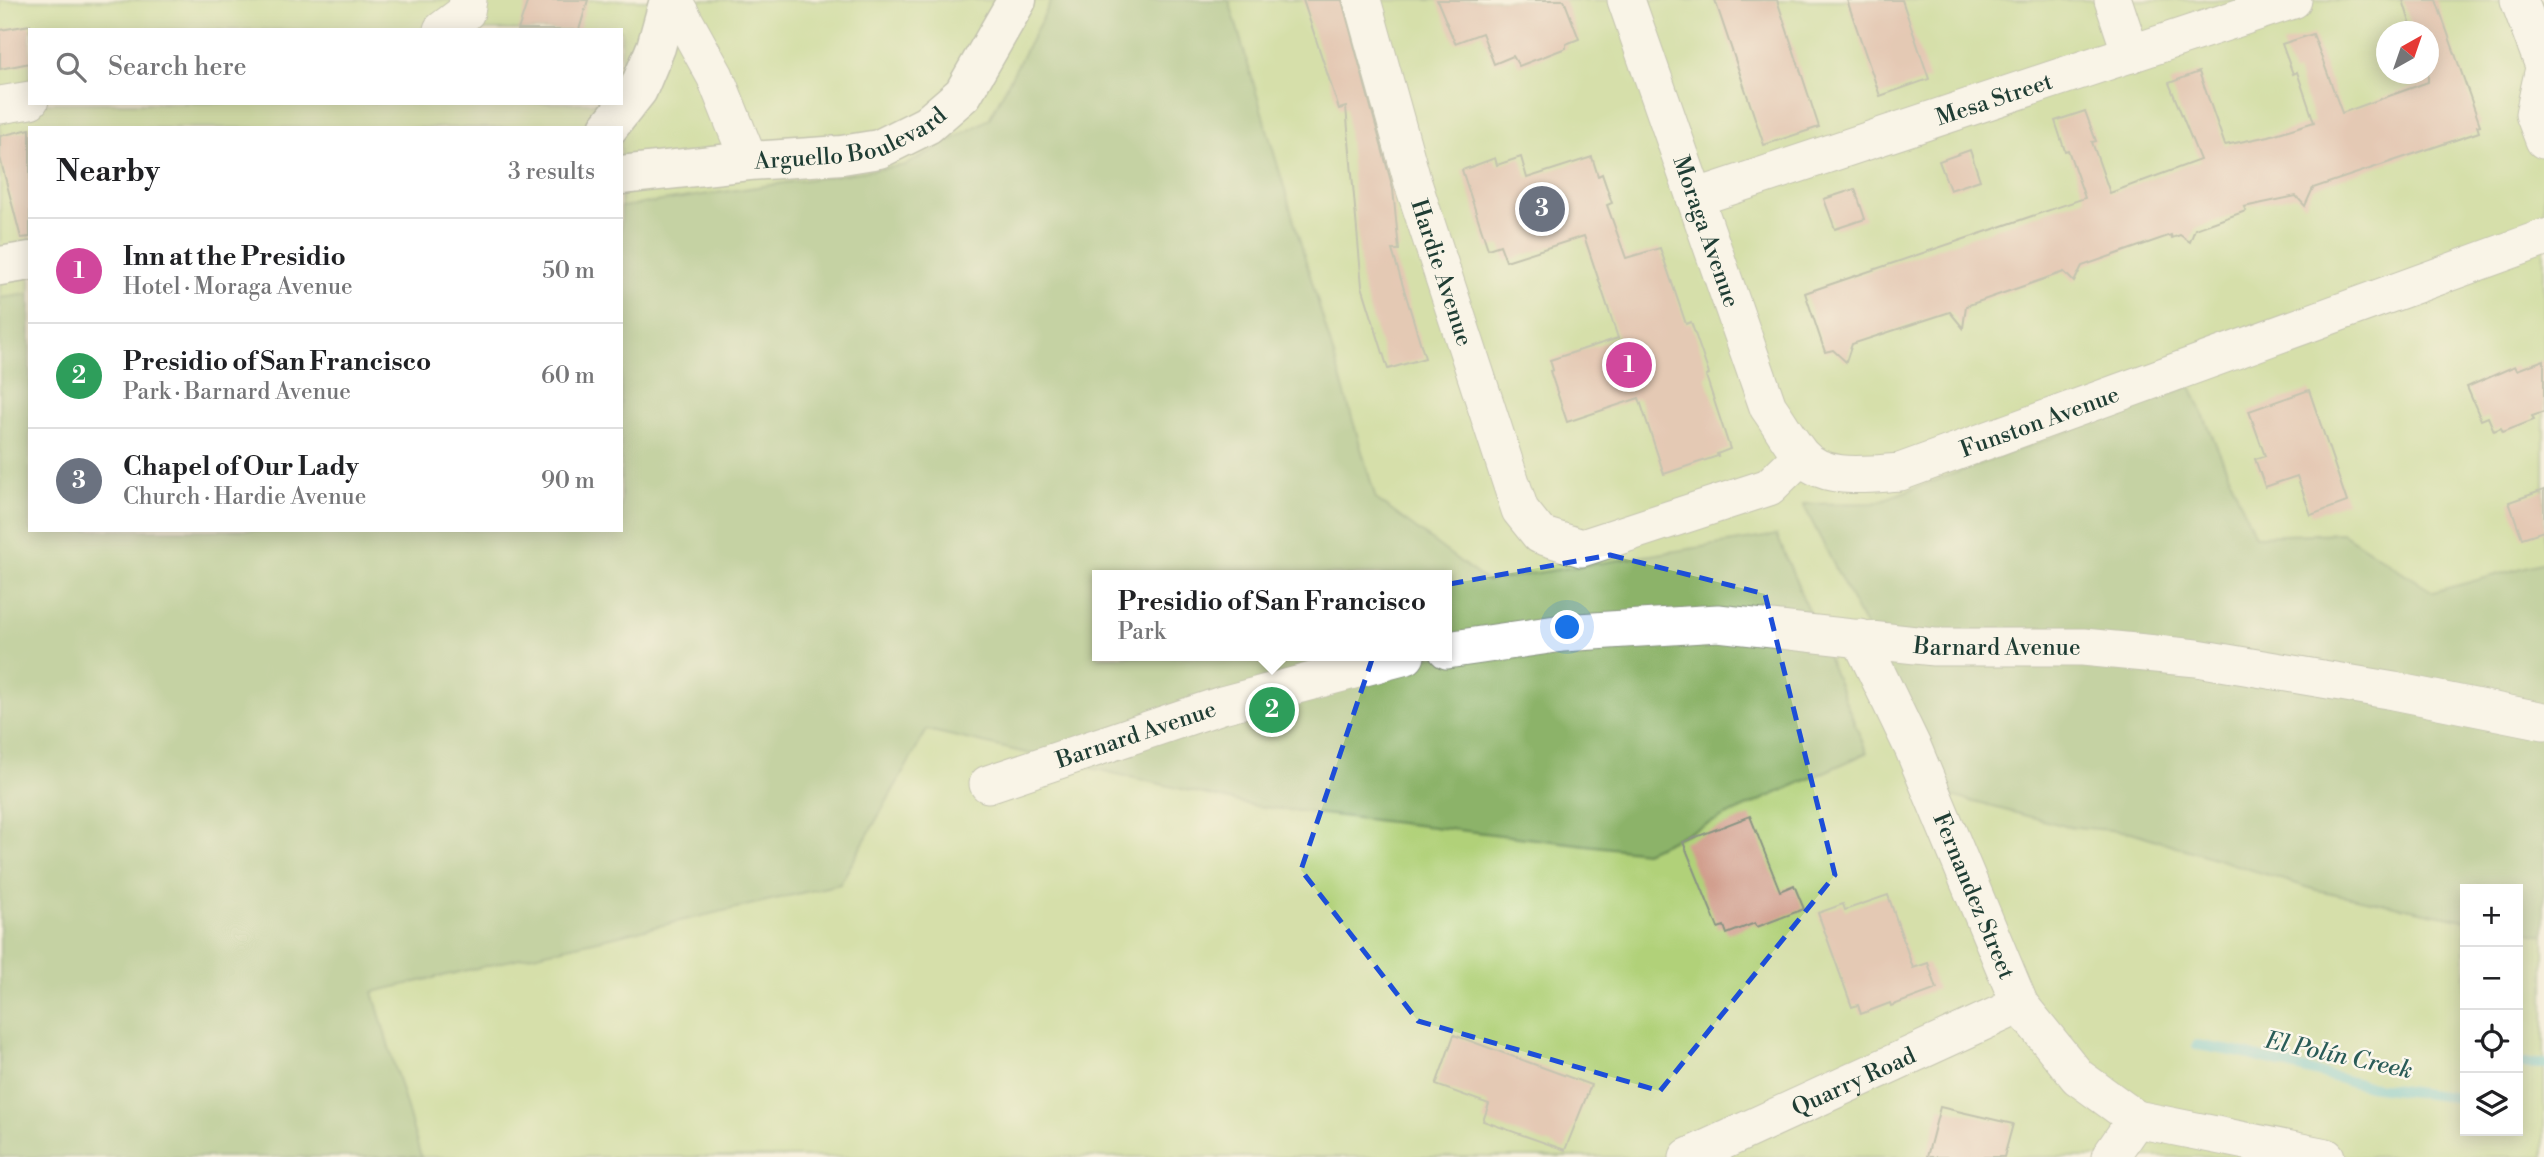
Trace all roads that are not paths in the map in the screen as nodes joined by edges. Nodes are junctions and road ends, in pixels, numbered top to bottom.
1 (468, 0) edge
2 (671, 0) edge
3 (1017, 0) edge
4 (1362, 0) edge
5 (1626, 0) edge
6 (2113, 0) edge
7 (2293, 0) edge
8 (2519, 0) edge
9 (445, 28) edge
10 (2131, 54) junction
11 (2544, 67) edge
12 (28, 100) edge
13 (0, 105) edge
14 (610, 126) edge
15 (2544, 140) edge
16 (749, 161) junction
17 (623, 175) edge
18 (1695, 198) junction
19 (2544, 238) edge
20 (28, 261) edge
21 (0, 266) edge
22 (1801, 456) junction
23 (1860, 638) junction
24 (1452, 649) edge
25 (1387, 661) edge
26 (2544, 721) edge
27 (988, 783) dead end
28 (2020, 1005) junction
29 (2136, 1119) junction
30 (1688, 1157) edge
31 (2110, 1157) edge
32 (2326, 1157) edge

1 - 9 street
2 - 14 street
2 - 16 street
3 - 16 street, Arguello Boulevard
4 - 22 street, Hardie Avenue
5 - 18 street, Moraga Avenue
6 - 10 street
7 - 10 street, Mesa Street
8 - 11 street
10 - 18 street, Mesa Street
11 - 15 street
12 - 13 street
16 - 17 street, Arguello Boulevard
18 - 22 street, Moraga Avenue
19 - 22 street, Funston Avenue
20 - 21 street
23 - 24 street, Barnard Avenue
23 - 26 street, Barnard Avenue
23 - 28 street, Fernandez Street
25 - 27 street, Barnard Avenue
28 - 29 street, Fernandez Street
28 - 30 street, Quarry Road
29 - 31 street
29 - 32 street

